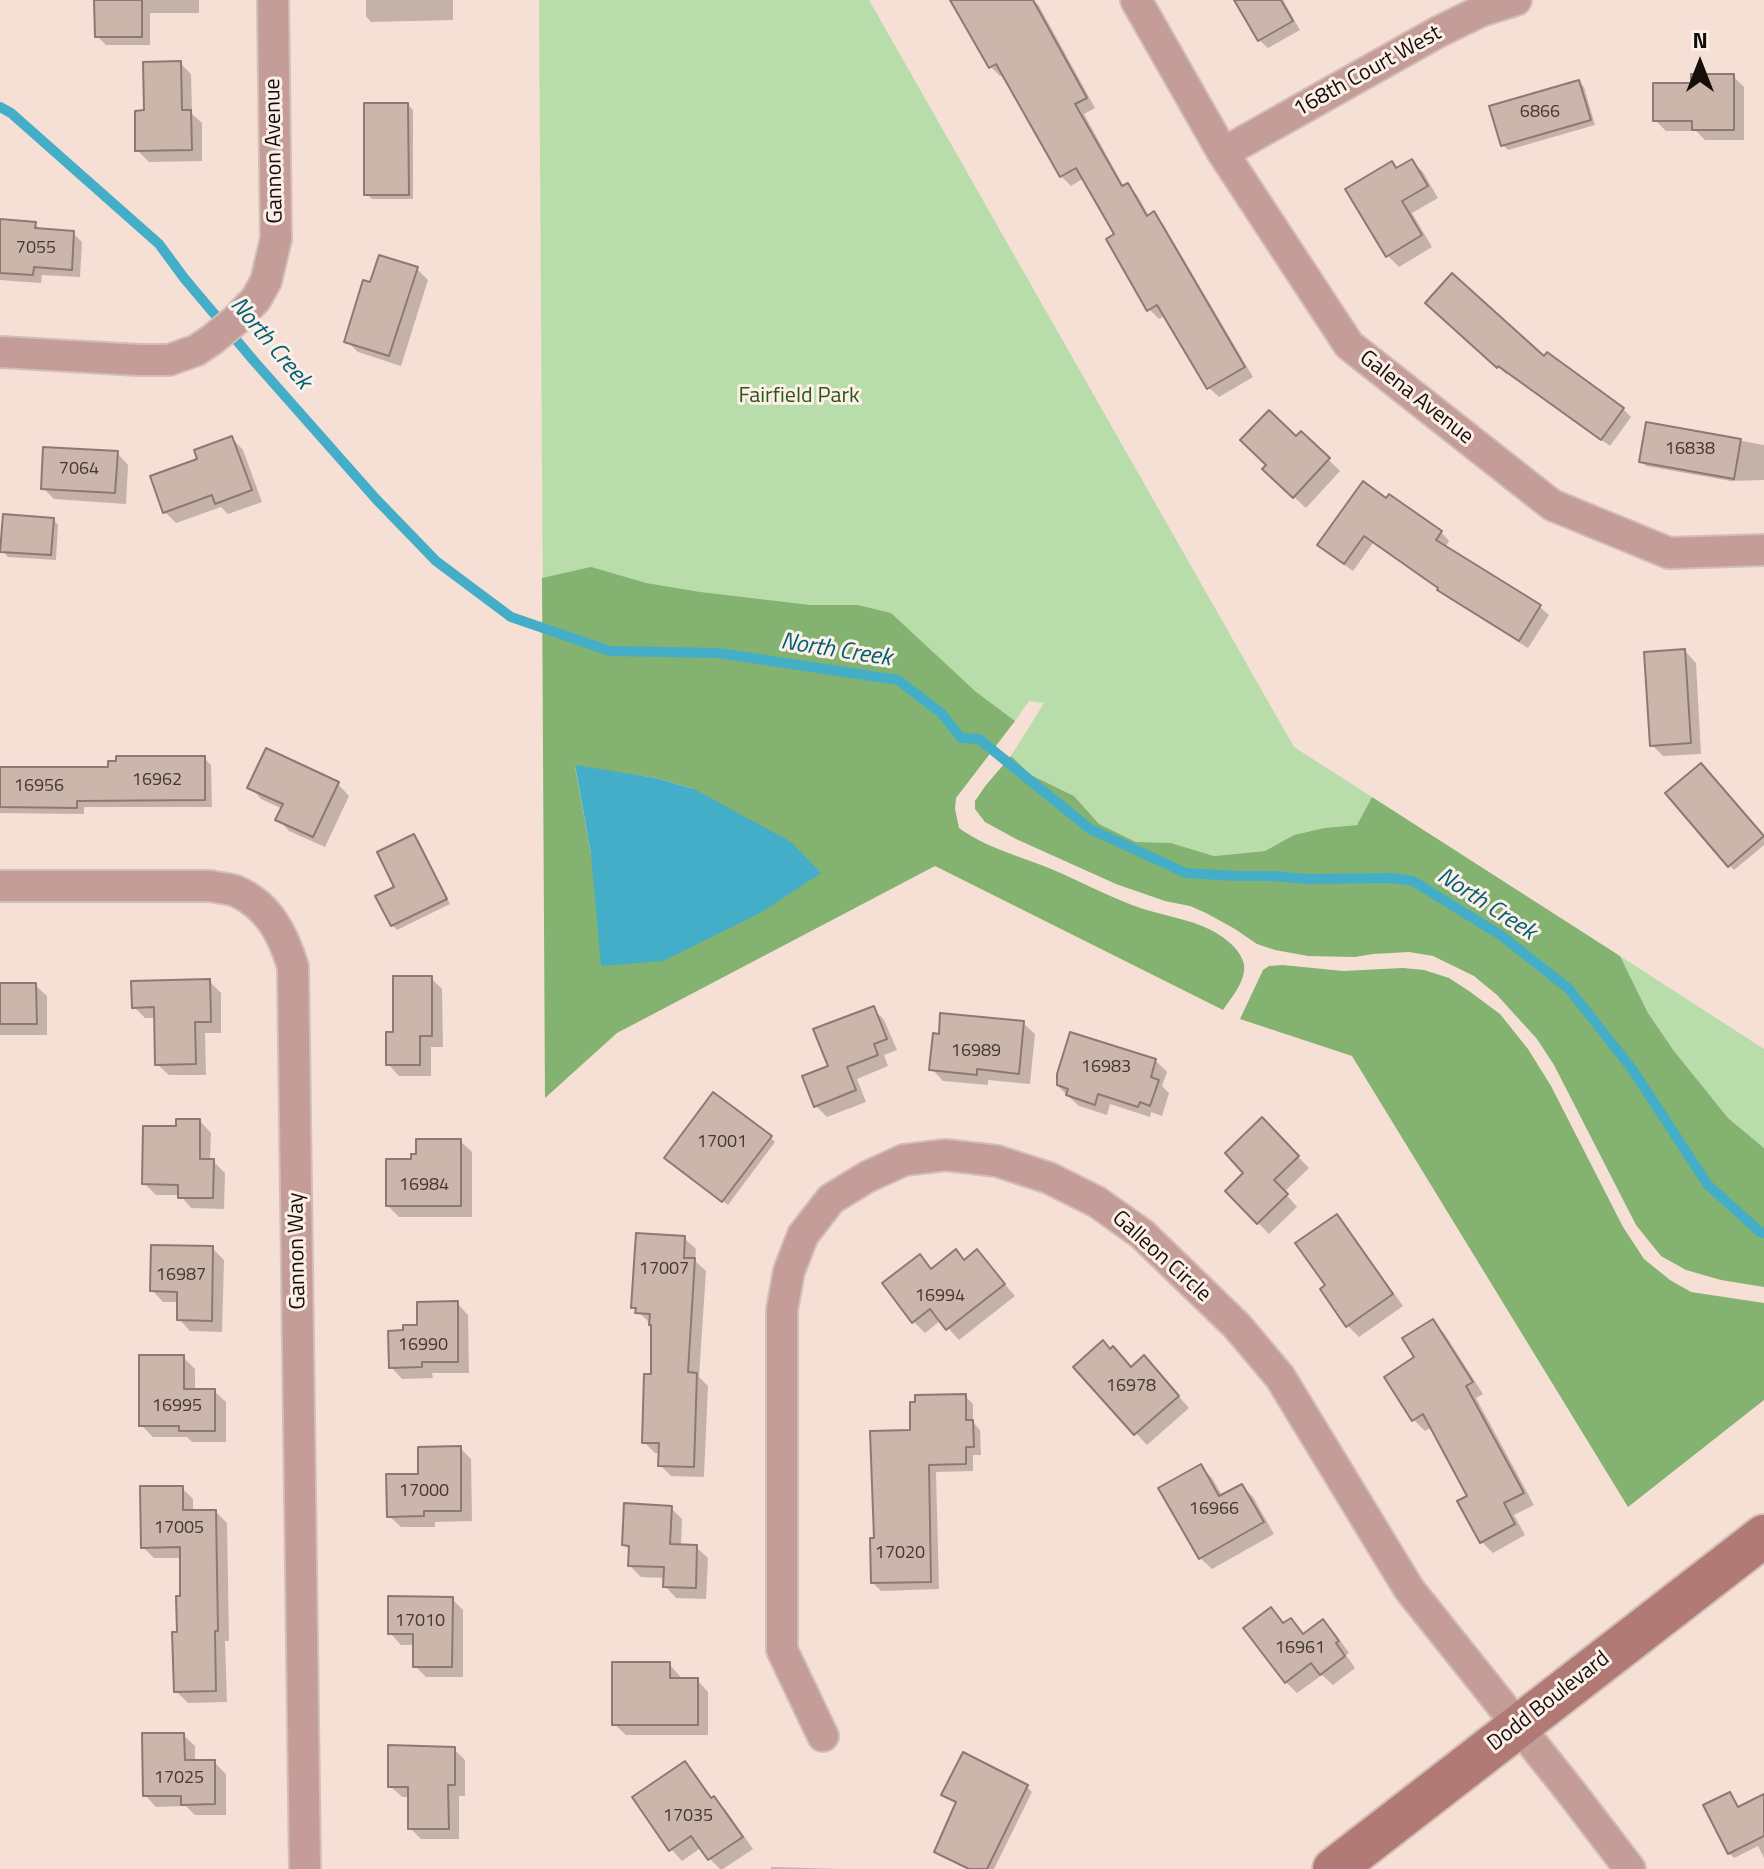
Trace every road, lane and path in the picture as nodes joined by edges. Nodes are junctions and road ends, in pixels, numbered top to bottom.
1 (273, 0) edge
2 (1136, 0) edge
3 (1516, 0) edge
4 (1223, 153) junction
5 (0, 352) edge
6 (1764, 550) edge
7 (0, 886) edge
8 (1764, 1536) edge
9 (1518, 1725) junction
10 (823, 1736) dead end
11 (305, 1869) edge
12 (1334, 1869) edge
13 (1630, 1869) edge

1 - 5 street, Gannon Avenue
2 - 4 street, Galena Avenue
3 - 4 street, 168th Court West
4 - 6 street, Galena Avenue
7 - 11 street, Gannon Way
8 - 9 street, Dodd Boulevard
9 - 10 street, Galleon Circle
9 - 12 street, Dodd Boulevard
9 - 13 street, Galleon Circle

